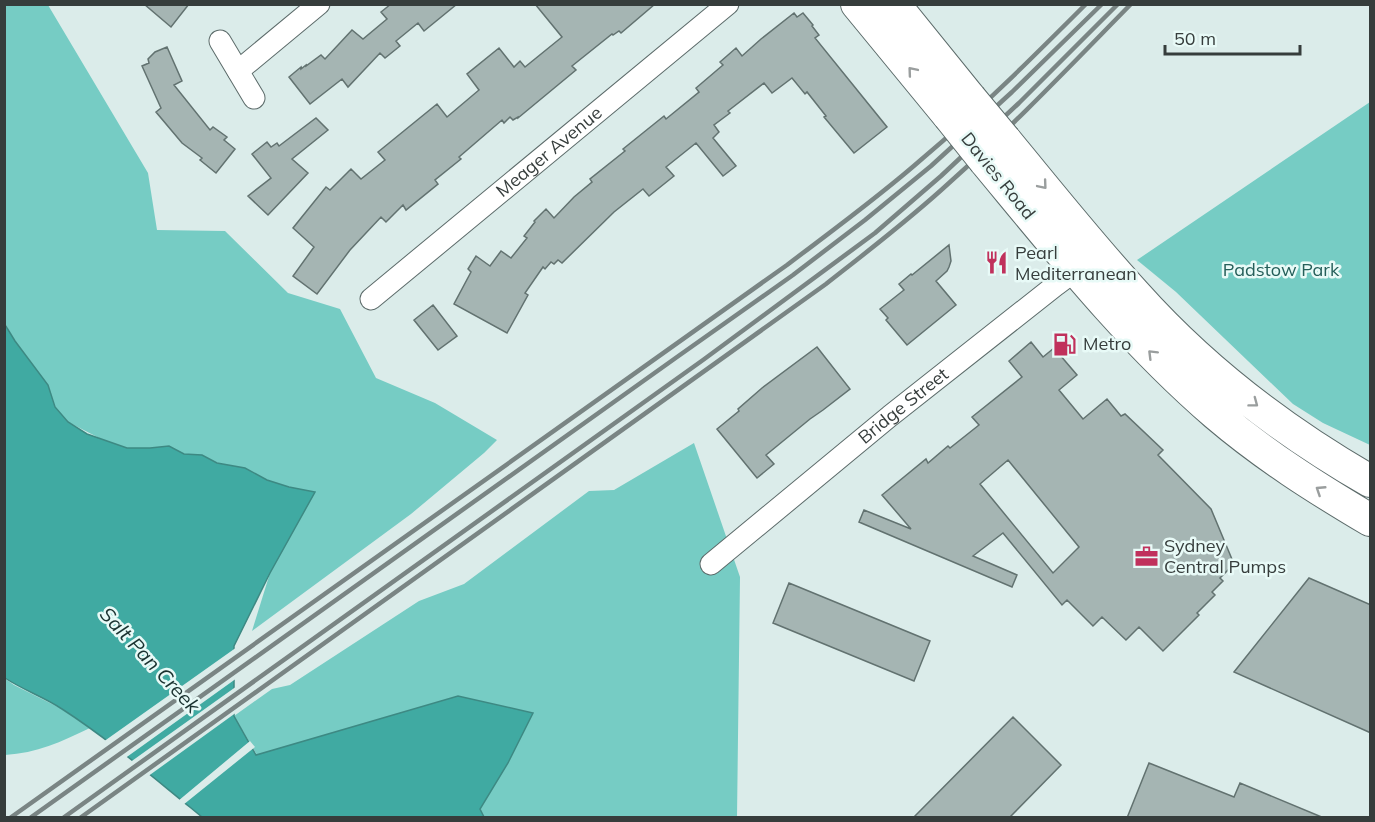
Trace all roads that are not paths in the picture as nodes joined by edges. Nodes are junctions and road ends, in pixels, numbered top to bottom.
1 (319, 4) edge
2 (728, 4) edge
3 (857, 4) edge
4 (894, 4) edge
5 (220, 41) dead end
6 (238, 71) junction
7 (255, 98) dead end
8 (960, 107) junction
9 (1089, 264) junction
10 (371, 299) dead end
11 (1371, 481) edge
12 (1371, 519) edge
13 (711, 564) dead end

1 - 6 street
2 - 10 street, Meager Avenue
8 -> 3 highway, Davies Road
4 - 8 highway, Davies Road
5 - 6 street
6 - 7 street
8 - 9 highway, Davies Road, bridge
9 -> 11 highway, Davies Road
12 -> 9 highway, Davies Road
9 - 13 street, Bridge Street

